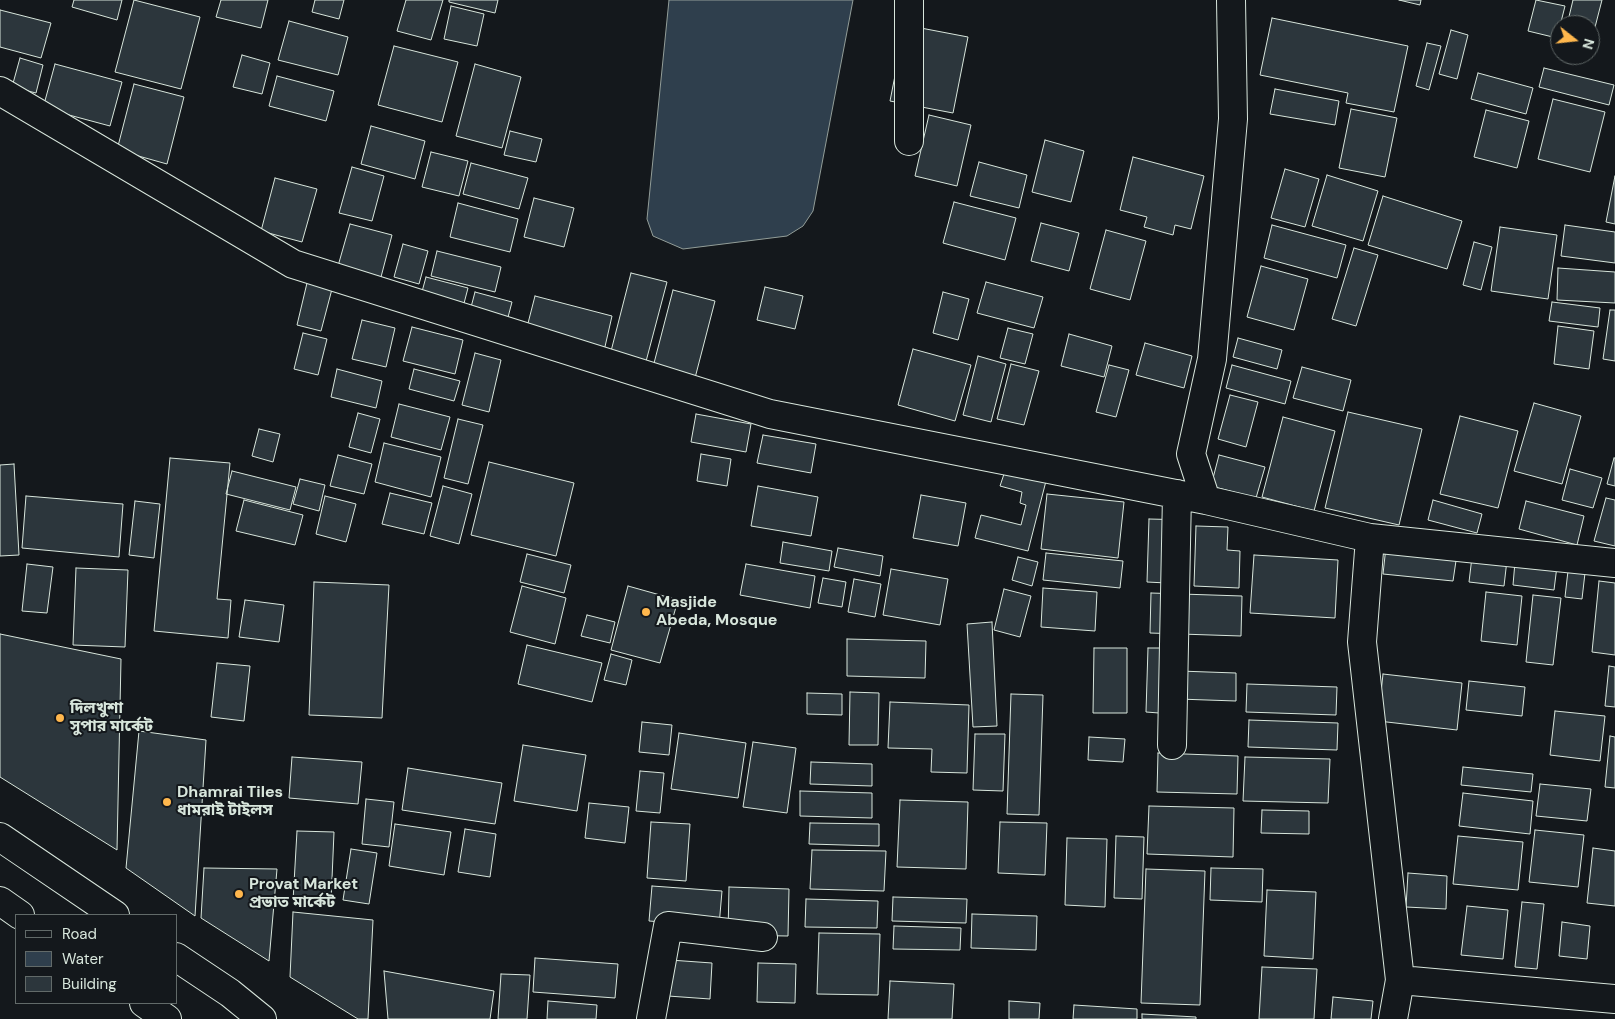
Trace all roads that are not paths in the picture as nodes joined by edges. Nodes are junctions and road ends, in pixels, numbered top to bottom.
1 (909, 0) edge
2 (1231, 0) edge
3 (0, 91) edge
4 (909, 141) dead end
5 (1177, 494) junction
6 (1206, 500) junction
7 (1370, 538) junction
8 (1615, 563) edge
9 (1172, 745) dead end
10 (0, 837) edge
11 (0, 901) edge
12 (19, 914) edge
13 (114, 914) edge
14 (763, 937) dead end
15 (178, 958) edge
16 (1400, 980) junction
17 (1615, 999) edge
18 (145, 1004) edge
19 (167, 1019) edge
20 (262, 1019) edge
21 (651, 1019) edge
22 (1393, 1019) edge

1 - 4 main road
2 - 6 main road
3 - 5 main road
5 - 6 main road
5 - 9 main road
6 - 7 main road
7 - 8 main road
7 - 16 main road
10 - 13 main road
11 - 12 main road
14 - 21 main road
15 - 20 main road
16 - 17 main road
16 - 22 main road
18 - 19 main road

